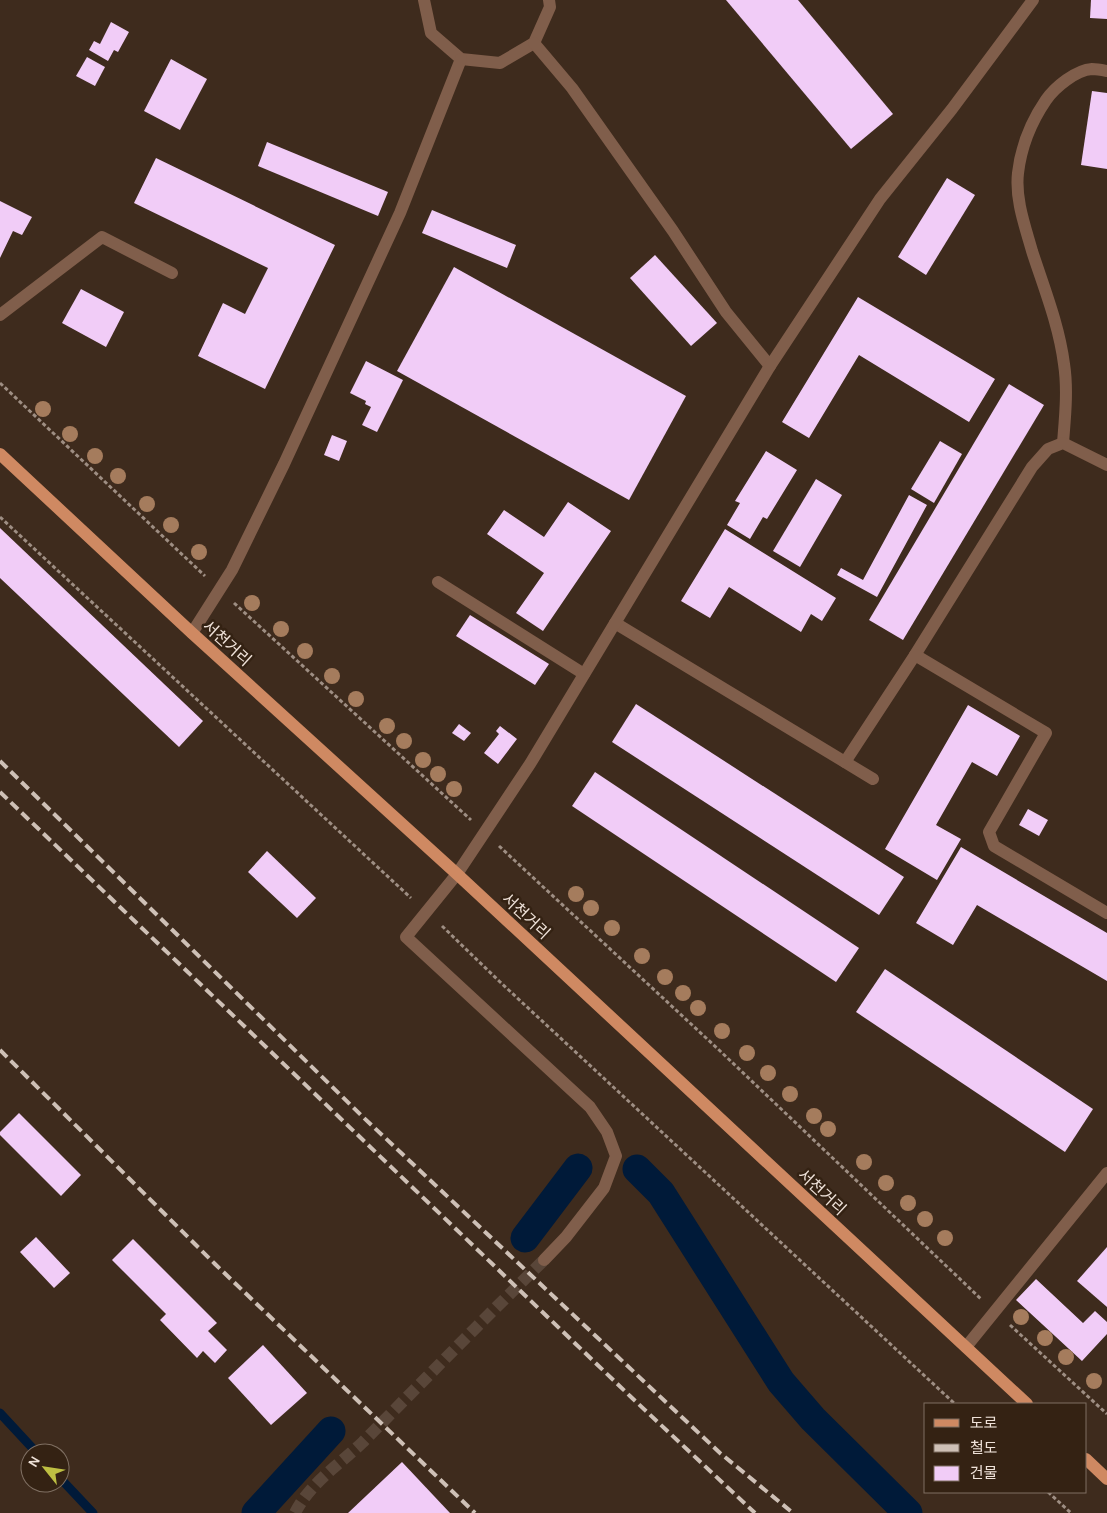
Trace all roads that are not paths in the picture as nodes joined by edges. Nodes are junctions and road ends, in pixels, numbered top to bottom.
1 (424, 0) edge
2 (549, 0) edge
3 (1033, 0) edge
4 (534, 43) junction
5 (461, 59) junction
6 (1107, 71) edge
7 (172, 272) dead end
8 (0, 315) edge
9 (770, 366) junction
10 (1063, 443) junction
11 (0, 454) edge
12 (1107, 465) edge
13 (438, 582) dead end
14 (615, 623) junction
15 (192, 633) junction
16 (915, 655) junction
17 (584, 674) junction
18 (845, 762) junction
19 (874, 779) dead end
20 (457, 874) junction
21 (1107, 913) edge
22 (1107, 1173) edge
23 (544, 1260) tunnel mouth
24 (966, 1347) junction
25 (1026, 1403) edge
26 (1087, 1460) edge
27 (1107, 1479) edge

1 - 5 street
2 - 4 street
3 - 9 street
4 - 5 street
4 - 9 street
5 - 15 street
6 - 10 street
7 - 8 street
9 - 14 street
10 - 12 street
10 - 16 street
11 - 15 main road, 서천거리
13 - 17 street
14 - 17 street
14 - 18 street
15 - 20 main road, 서천거리
16 - 18 street
16 - 21 street
17 - 20 street
18 - 19 street
20 - 23 street
20 - 24 main road, 서천거리
22 - 24 street
24 - 25 main road, 서천거리
26 - 27 main road

